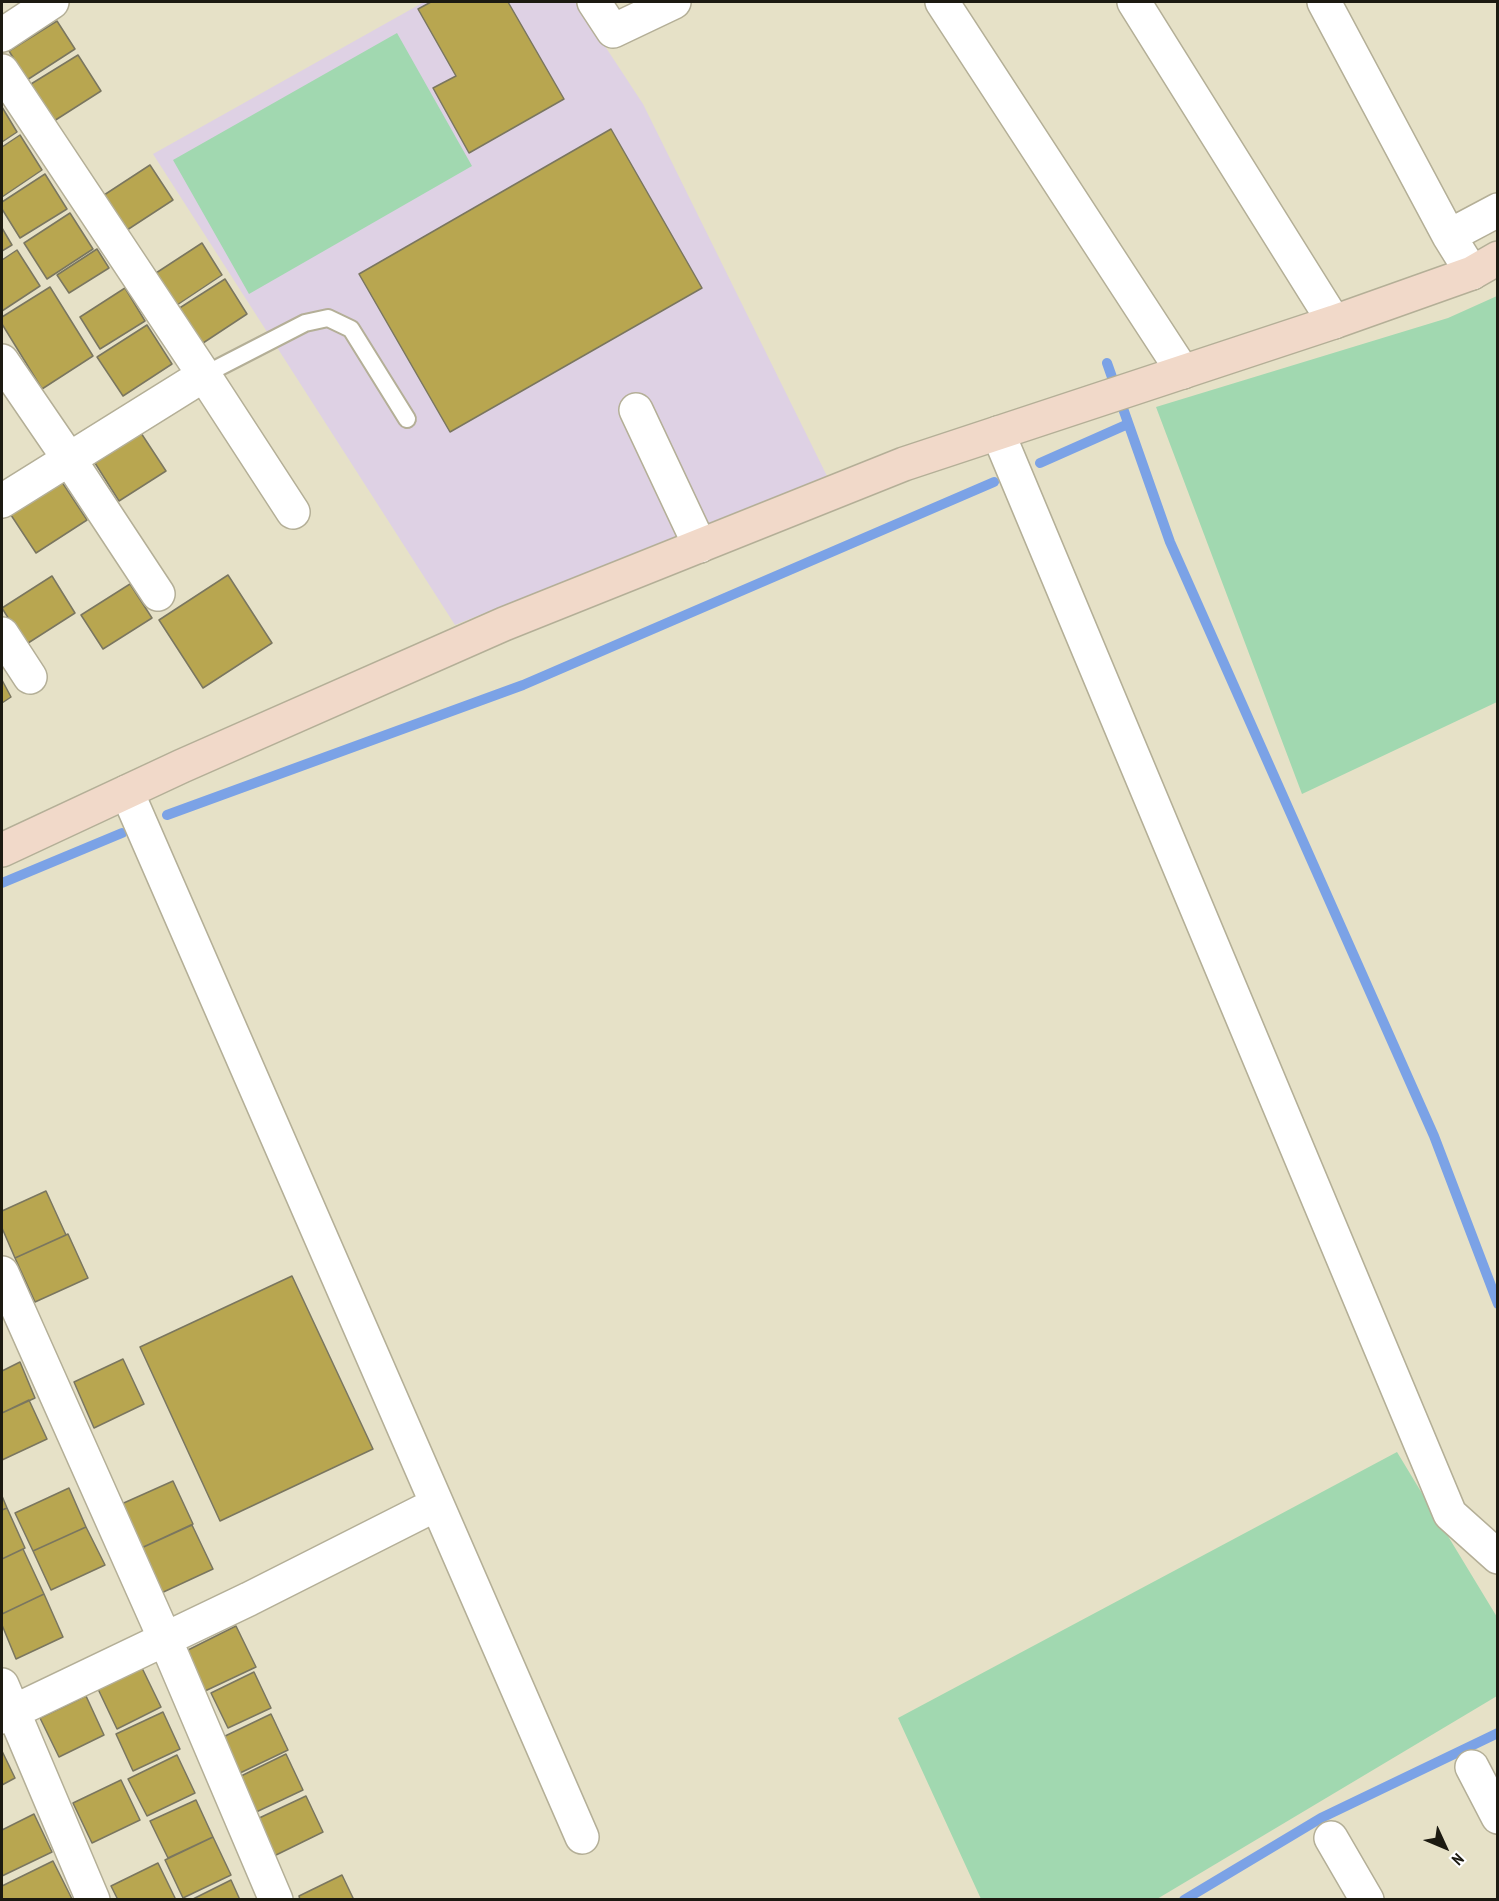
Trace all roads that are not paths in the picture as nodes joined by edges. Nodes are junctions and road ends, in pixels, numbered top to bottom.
1 (52, 2) edge
2 (594, 2) edge
3 (674, 2) edge
4 (942, 2) edge
5 (1134, 2) edge
6 (1324, 2) edge
7 (2, 35) edge
8 (2, 71) edge
9 (1497, 210) edge
10 (1449, 236) junction
11 (1485, 265) edge
12 (1334, 322) junction
13 (2, 361) edge
14 (1183, 372) junction
15 (204, 375) junction
16 (636, 410) dead end
17 (407, 419) dead end
18 (998, 434) junction
19 (69, 459) junction
20 (2, 501) edge
21 (293, 512) dead end
22 (700, 546) junction
23 (158, 594) dead end
24 (2, 634) edge
25 (30, 677) dead end
26 (127, 792) junction
27 (2, 850) edge
28 (2, 1273) edge
29 (437, 1504) junction
30 (1497, 1557) edge
31 (165, 1639) junction
32 (5, 1704) edge
33 (1472, 1767) dead end
34 (1497, 1817) edge
35 (582, 1837) dead end
36 (1331, 1838) dead end
37 (93, 1899) edge
38 (276, 1899) edge
39 (1367, 1899) edge

1 - 7 street
2 - 3 street
4 - 14 street
5 - 12 street
6 - 10 street
8 - 15 street
9 - 10 street
10 - 11 street
11 - 12 street
12 - 14 street
13 - 19 street
14 - 18 street
15 - 17 lane
15 - 19 street
15 - 21 street
16 - 22 street
18 - 22 street
18 - 30 street
19 - 20 street
19 - 23 street
22 - 26 street
24 - 25 street
26 - 27 street
26 - 29 street
28 - 31 street
29 - 31 street
29 - 35 street
31 - 32 street
31 - 38 street
32 - 37 street
33 - 34 street
36 - 39 street

